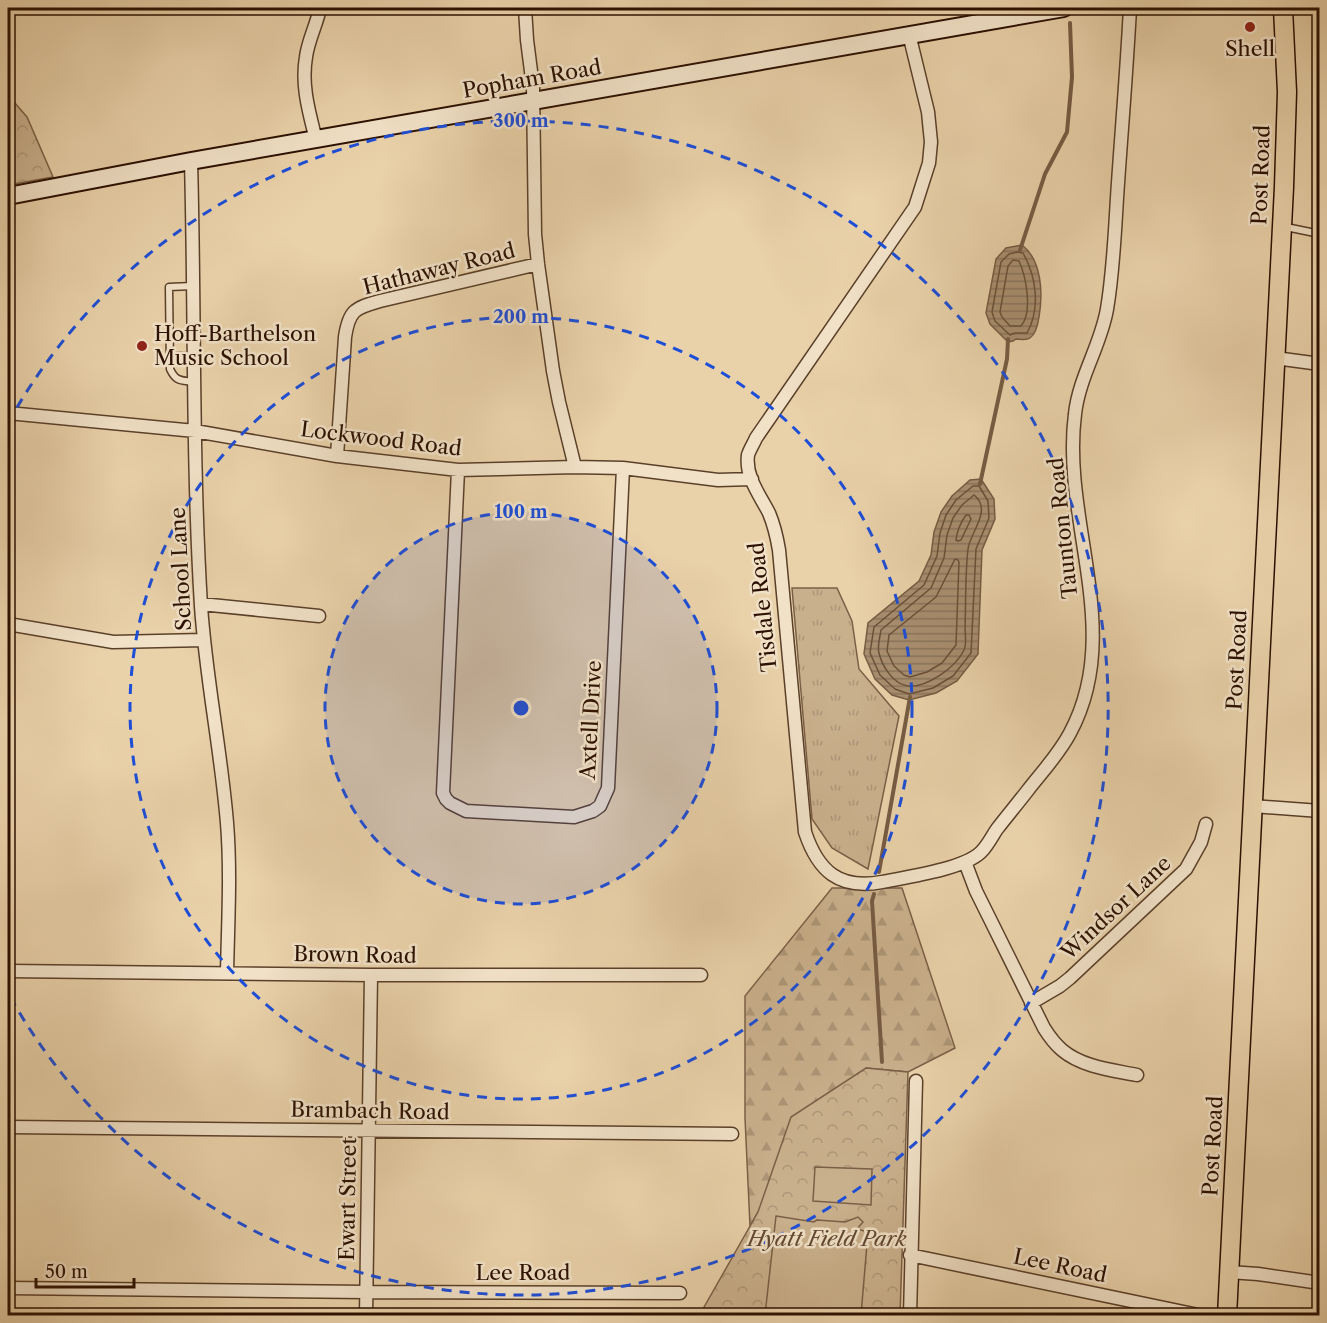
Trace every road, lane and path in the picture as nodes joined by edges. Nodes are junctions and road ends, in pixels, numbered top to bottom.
1 (320, 8) edge
2 (525, 8) edge
3 (1064, 8) edge
4 (1130, 8) edge
5 (1283, 8) edge
6 (909, 34) junction
7 (533, 102) junction
8 (316, 140) junction
9 (191, 161) junction
10 (8, 196) edge
11 (1282, 226) junction
12 (1320, 234) edge
13 (537, 264) junction
14 (193, 286) junction
15 (170, 356) junction
16 (194, 356) junction
17 (1275, 358) junction
18 (1320, 364) edge
19 (194, 382) junction
20 (8, 413) edge
21 (195, 431) junction
22 (337, 456) junction
23 (575, 467) junction
24 (624, 468) junction
25 (458, 470) junction
26 (752, 479) junction
27 (201, 604) junction
28 (319, 616) dead end
29 (8, 624) edge
30 (204, 639) junction
31 (1252, 806) junction
32 (1320, 811) edge
33 (1206, 824) dead end
34 (965, 862) junction
35 (8, 971) edge
36 (228, 973) junction
37 (371, 975) junction
38 (701, 975) dead end
39 (1031, 1003) junction
40 (1137, 1075) dead end
41 (916, 1082) dead end
42 (8, 1127) edge
43 (369, 1131) junction
44 (732, 1134) dead end
45 (910, 1255) junction
46 (1229, 1272) junction
47 (1320, 1282) edge
48 (8, 1288) edge
49 (366, 1292) junction
50 (680, 1293) dead end
51 (366, 1316) edge
52 (910, 1316) edge
53 (1203, 1316) edge
54 (1227, 1316) edge

1 - 8 street
2 - 7 street
3 - 6 main road, Popham Road
4 - 34 street, Taunton Road
5 - 11 main road, Post Road
6 - 7 main road, Popham Road
6 - 26 street, Tisdale Road
7 - 8 main road, Popham Road
7 - 13 street
8 - 9 main road, Popham Road
9 - 10 main road, Popham Road
9 - 14 street, School Lane
11 - 12 lane
11 - 17 main road, Post Road
13 - 22 street, Hathaway Road
13 - 23 street
14 - 15 lane
14 - 16 street, School Lane
15 - 16 lane
15 - 19 lane
16 - 19 street, School Lane
17 - 18 street
17 - 31 main road, Post Road
19 - 21 street, School Lane
20 - 21 street, Lockwood Road
21 - 22 street, Lockwood Road
21 - 27 street, School Lane
22 - 25 street, Lockwood Road
23 - 24 street, Lockwood Road
23 - 25 street, Lockwood Road
24 - 25 street, Axtell Drive
24 - 26 street, Lockwood Road
26 - 34 street, Tisdale Road
27 - 28 street
27 - 30 street, School Lane
29 - 30 street
30 - 36 street, School Lane
31 - 32 street
31 - 46 main road, Post Road
33 - 39 street, Windsor Lane
34 - 39 street
35 - 36 street, Brown Road
36 - 37 street, Brown Road
37 - 38 street, Brown Road
37 - 43 street, Ewart Street
39 - 40 street
41 - 45 street
42 - 43 street, Brambach Road
43 - 44 street, Brambach Road
43 - 49 street, Ewart Street
45 - 52 street
45 - 53 street, Lee Road
46 - 47 street
46 - 54 main road, Post Road
48 - 49 street, Lee Road
49 - 50 street, Lee Road
49 - 51 street, Ewart Street

